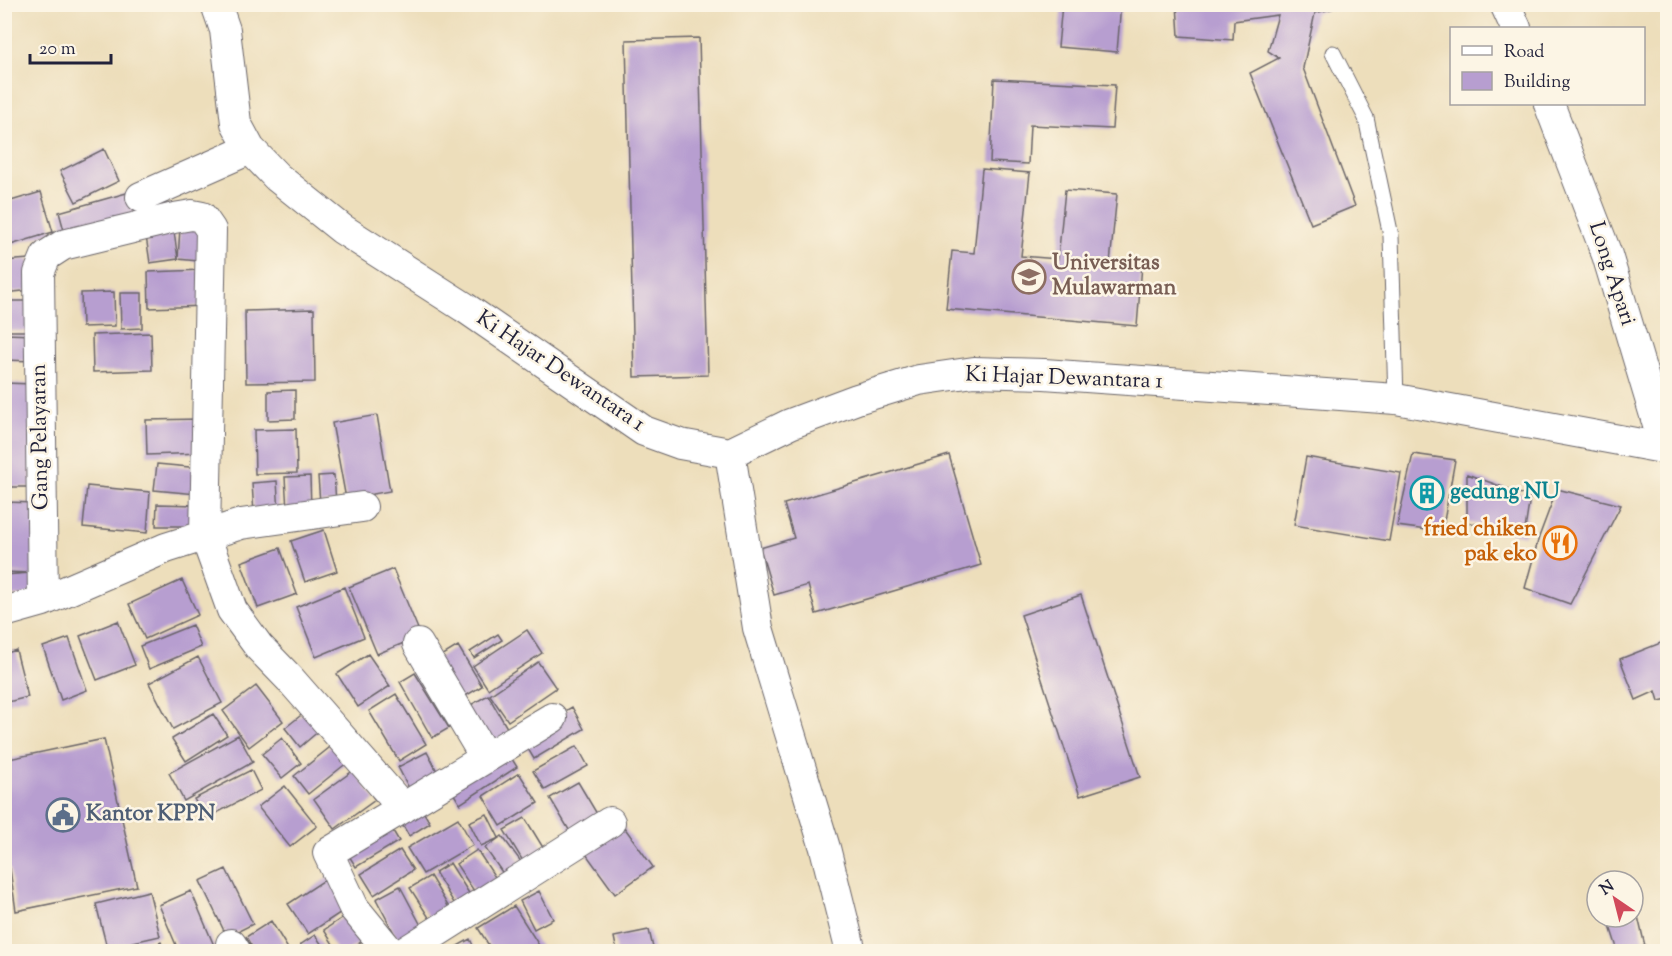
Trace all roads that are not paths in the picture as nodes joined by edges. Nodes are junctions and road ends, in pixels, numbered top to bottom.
1 (1505, 4) edge
2 (222, 13) edge
3 (1516, 27) edge
4 (1333, 53) dead end
5 (1549, 105) edge
6 (250, 149) junction
7 (141, 197) dead end
8 (1396, 399) junction
9 (1666, 449) edge
10 (730, 453) junction
11 (362, 507) dead end
12 (206, 535) junction
13 (43, 601) junction
14 (4, 612) edge
15 (418, 644) dead end
16 (552, 718) dead end
17 (485, 757) junction
18 (403, 808) junction
19 (610, 822) dead end
20 (390, 951) edge
21 (405, 951) edge
22 (851, 951) edge

1 - 3 street
2 - 6 street, Ki Hajar Dewantara 1
4 - 8 lane
5 - 9 street, Long Apari
6 - 7 street
6 - 10 street, Ki Hajar Dewantara 1
8 - 9 street, Ki Hajar Dewantara 1
8 - 10 street, Ki Hajar Dewantara 1
10 - 22 street
11 - 12 street
12 - 13 street
12 - 13 street, Gang Pelayaran
12 - 18 street
13 - 14 street
15 - 17 street
16 - 17 street
17 - 18 street
18 - 20 street
19 - 21 street

